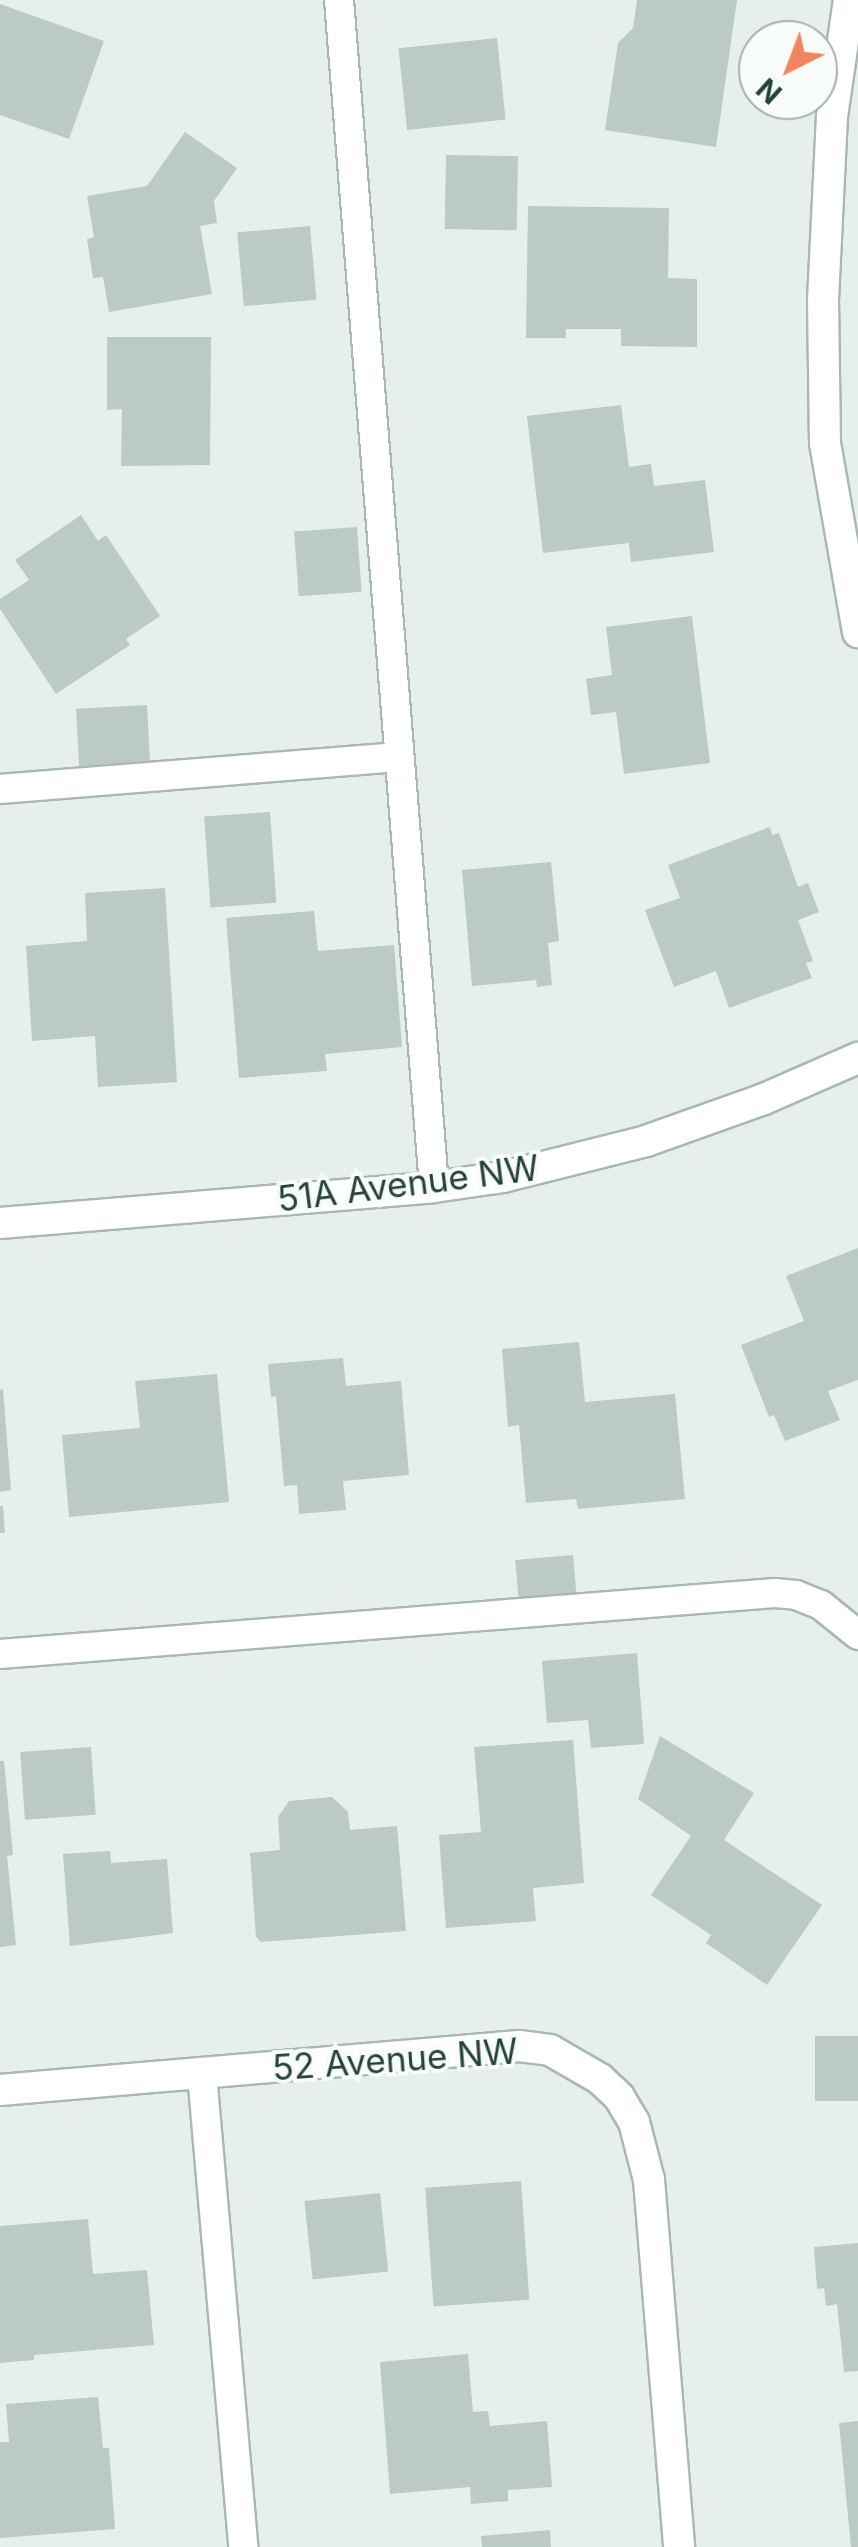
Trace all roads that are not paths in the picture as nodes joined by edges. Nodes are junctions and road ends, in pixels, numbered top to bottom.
1 (340, 0) edge
2 (849, 0) edge
3 (858, 632) edge
4 (397, 757) junction
5 (0, 789) edge
6 (858, 1058) edge
7 (434, 1187) junction
8 (0, 1223) edge
9 (858, 1635) edge
10 (0, 1654) edge
11 (202, 2074) junction
12 (0, 2090) edge
13 (243, 2547) edge
14 (678, 2547) edge

1 - 4 lane
2 - 3 street
4 - 5 lane
4 - 7 lane
6 - 7 street, 51A Avenue NW
7 - 8 street, 51A Avenue NW
9 - 10 lane
11 - 12 street, 52 Avenue NW
11 - 13 lane
11 - 14 street, 52 Avenue NW

